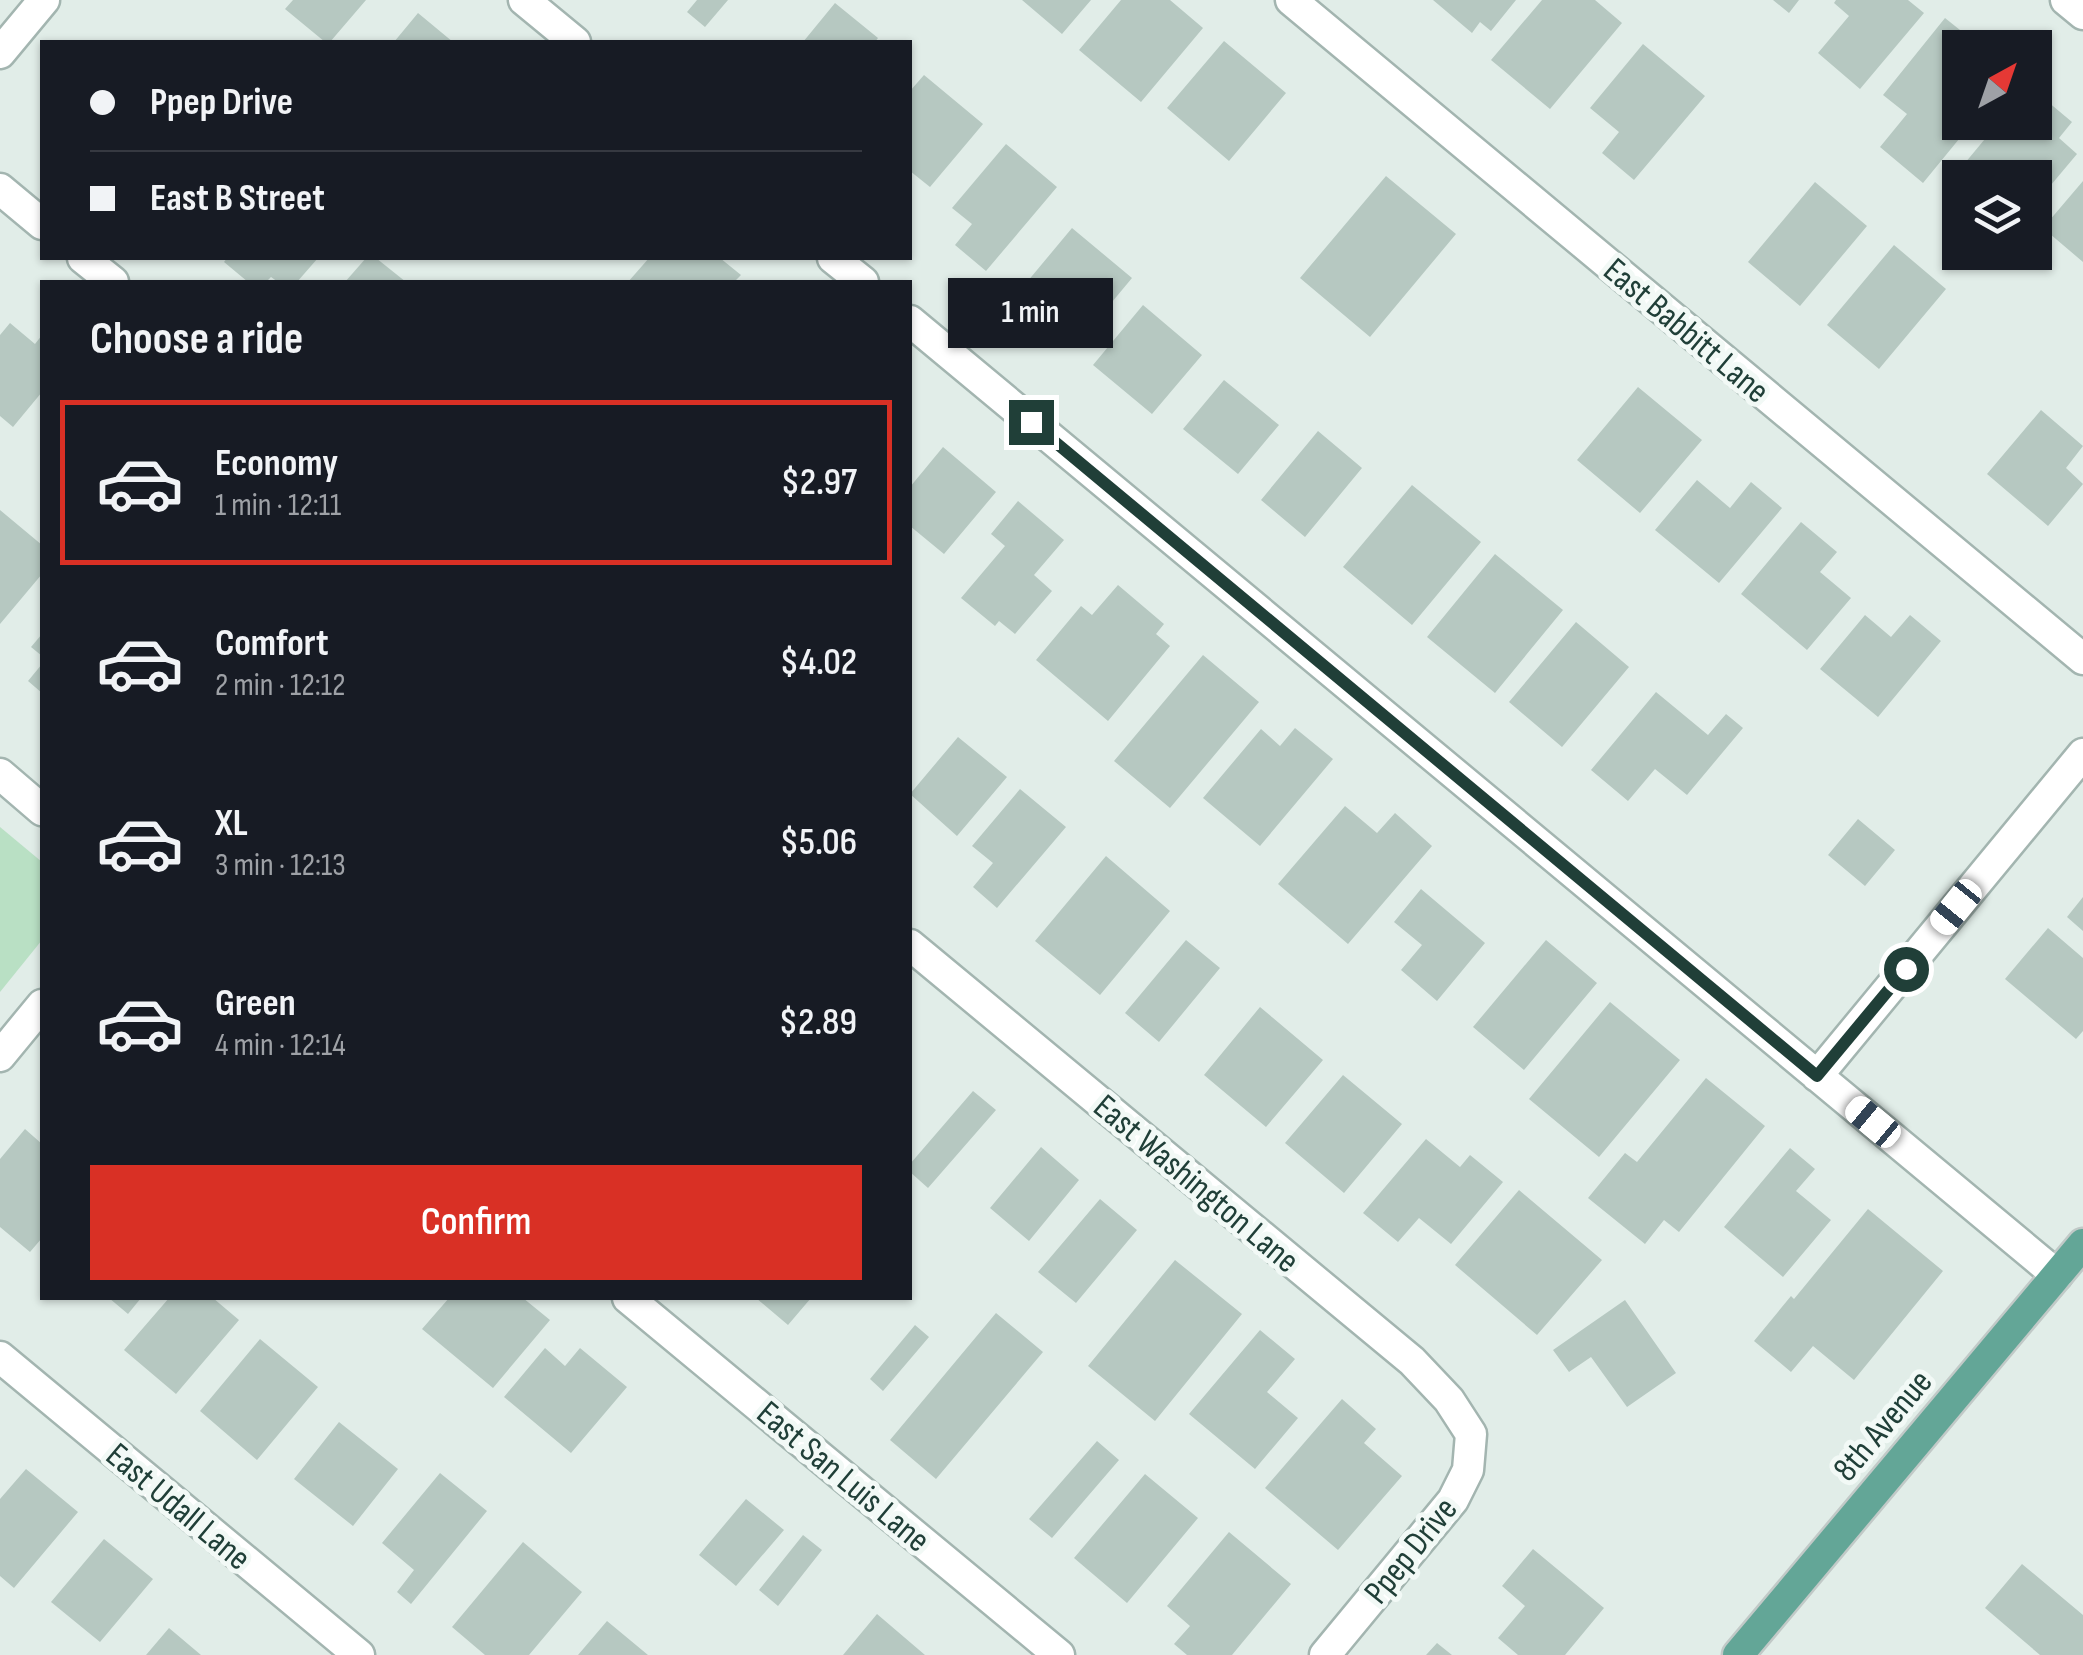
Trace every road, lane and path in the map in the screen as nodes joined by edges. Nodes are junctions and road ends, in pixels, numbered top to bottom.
1 (44, 0) edge
2 (524, 0) edge
3 (1291, 0) edge
4 (2066, 0) edge
5 (2083, 14) edge
6 (573, 40) edge
7 (0, 52) edge
8 (0, 188) edge
9 (40, 222) edge
10 (86, 260) edge
11 (836, 260) edge
12 (110, 280) edge
13 (860, 280) edge
14 (912, 324) edge
15 (2083, 659) edge
16 (2083, 754) edge
17 (0, 774) edge
18 (40, 808) edge
19 (912, 946) edge
20 (40, 1007) edge
21 (0, 1056) edge
22 (1817, 1076) junction
23 (2083, 1244) edge
24 (2057, 1275) junction
25 (630, 1300) edge
26 (0, 1357) edge
27 (1472, 1434) joint
28 (359, 1655) edge
29 (1059, 1655) edge
30 (1324, 1655) edge
31 (1738, 1655) edge

1 - 7 street
2 - 6 street
3 - 15 street, East Babbitt Lane
4 - 5 street
8 - 9 street
10 - 12 street
11 - 13 street
14 - 22 street
16 - 22 street
17 - 18 street
19 - 27 street, East Washington Lane
20 - 21 street
22 - 24 street
23 - 24 main road, 8th Avenue
24 - 31 main road, 8th Avenue
25 - 29 street, East San Luis Lane
26 - 28 street, East Udall Lane
27 - 30 street, Ppep Drive

